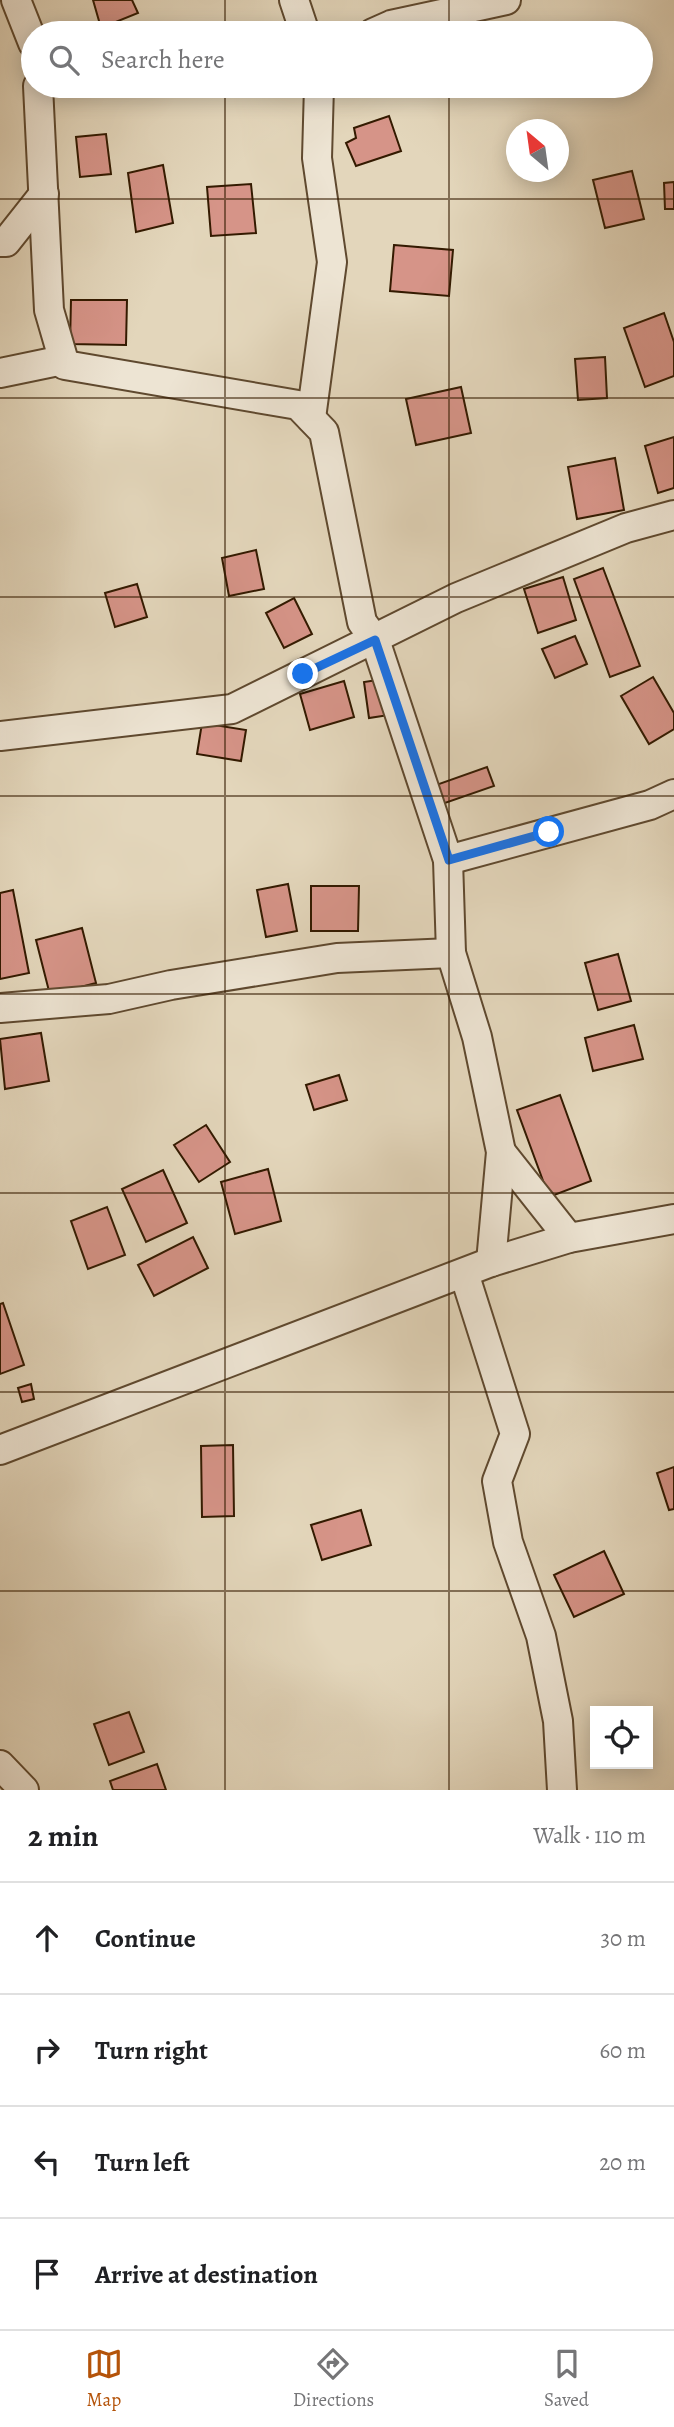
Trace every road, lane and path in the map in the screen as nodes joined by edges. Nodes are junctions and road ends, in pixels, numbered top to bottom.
1 (16, 0) edge
2 (294, 0) edge
3 (506, 0) edge
4 (24, 21) edge
5 (301, 21) edge
6 (409, 21) edge
7 (38, 98) edge
8 (319, 98) edge
9 (44, 194) junction
10 (0, 242) edge
11 (63, 360) junction
12 (0, 373) edge
13 (311, 418) junction
14 (674, 515) edge
15 (375, 640) junction
16 (0, 736) edge
17 (674, 794) edge
18 (449, 860) junction
19 (451, 953) junction
20 (0, 1008) edge
21 (500, 1152) junction
22 (673, 1221) edge
23 (569, 1238) junction
24 (491, 1262) junction
25 (464, 1273) junction
26 (0, 1450) edge
27 (0, 1765) edge
28 (24, 1790) edge
29 (562, 1790) edge

1 - 4 street
2 - 5 street
3 - 6 street
7 - 9 street
8 - 13 street
9 - 10 street
9 - 11 street
11 - 12 street
11 - 13 street
13 - 15 street
14 - 15 street
15 - 16 street
15 - 18 street
17 - 18 street
18 - 19 street
19 - 20 street
19 - 21 street
21 - 23 street
21 - 24 street
22 - 23 street
23 - 24 street
24 - 25 street
25 - 26 street
25 - 29 street
27 - 28 street

